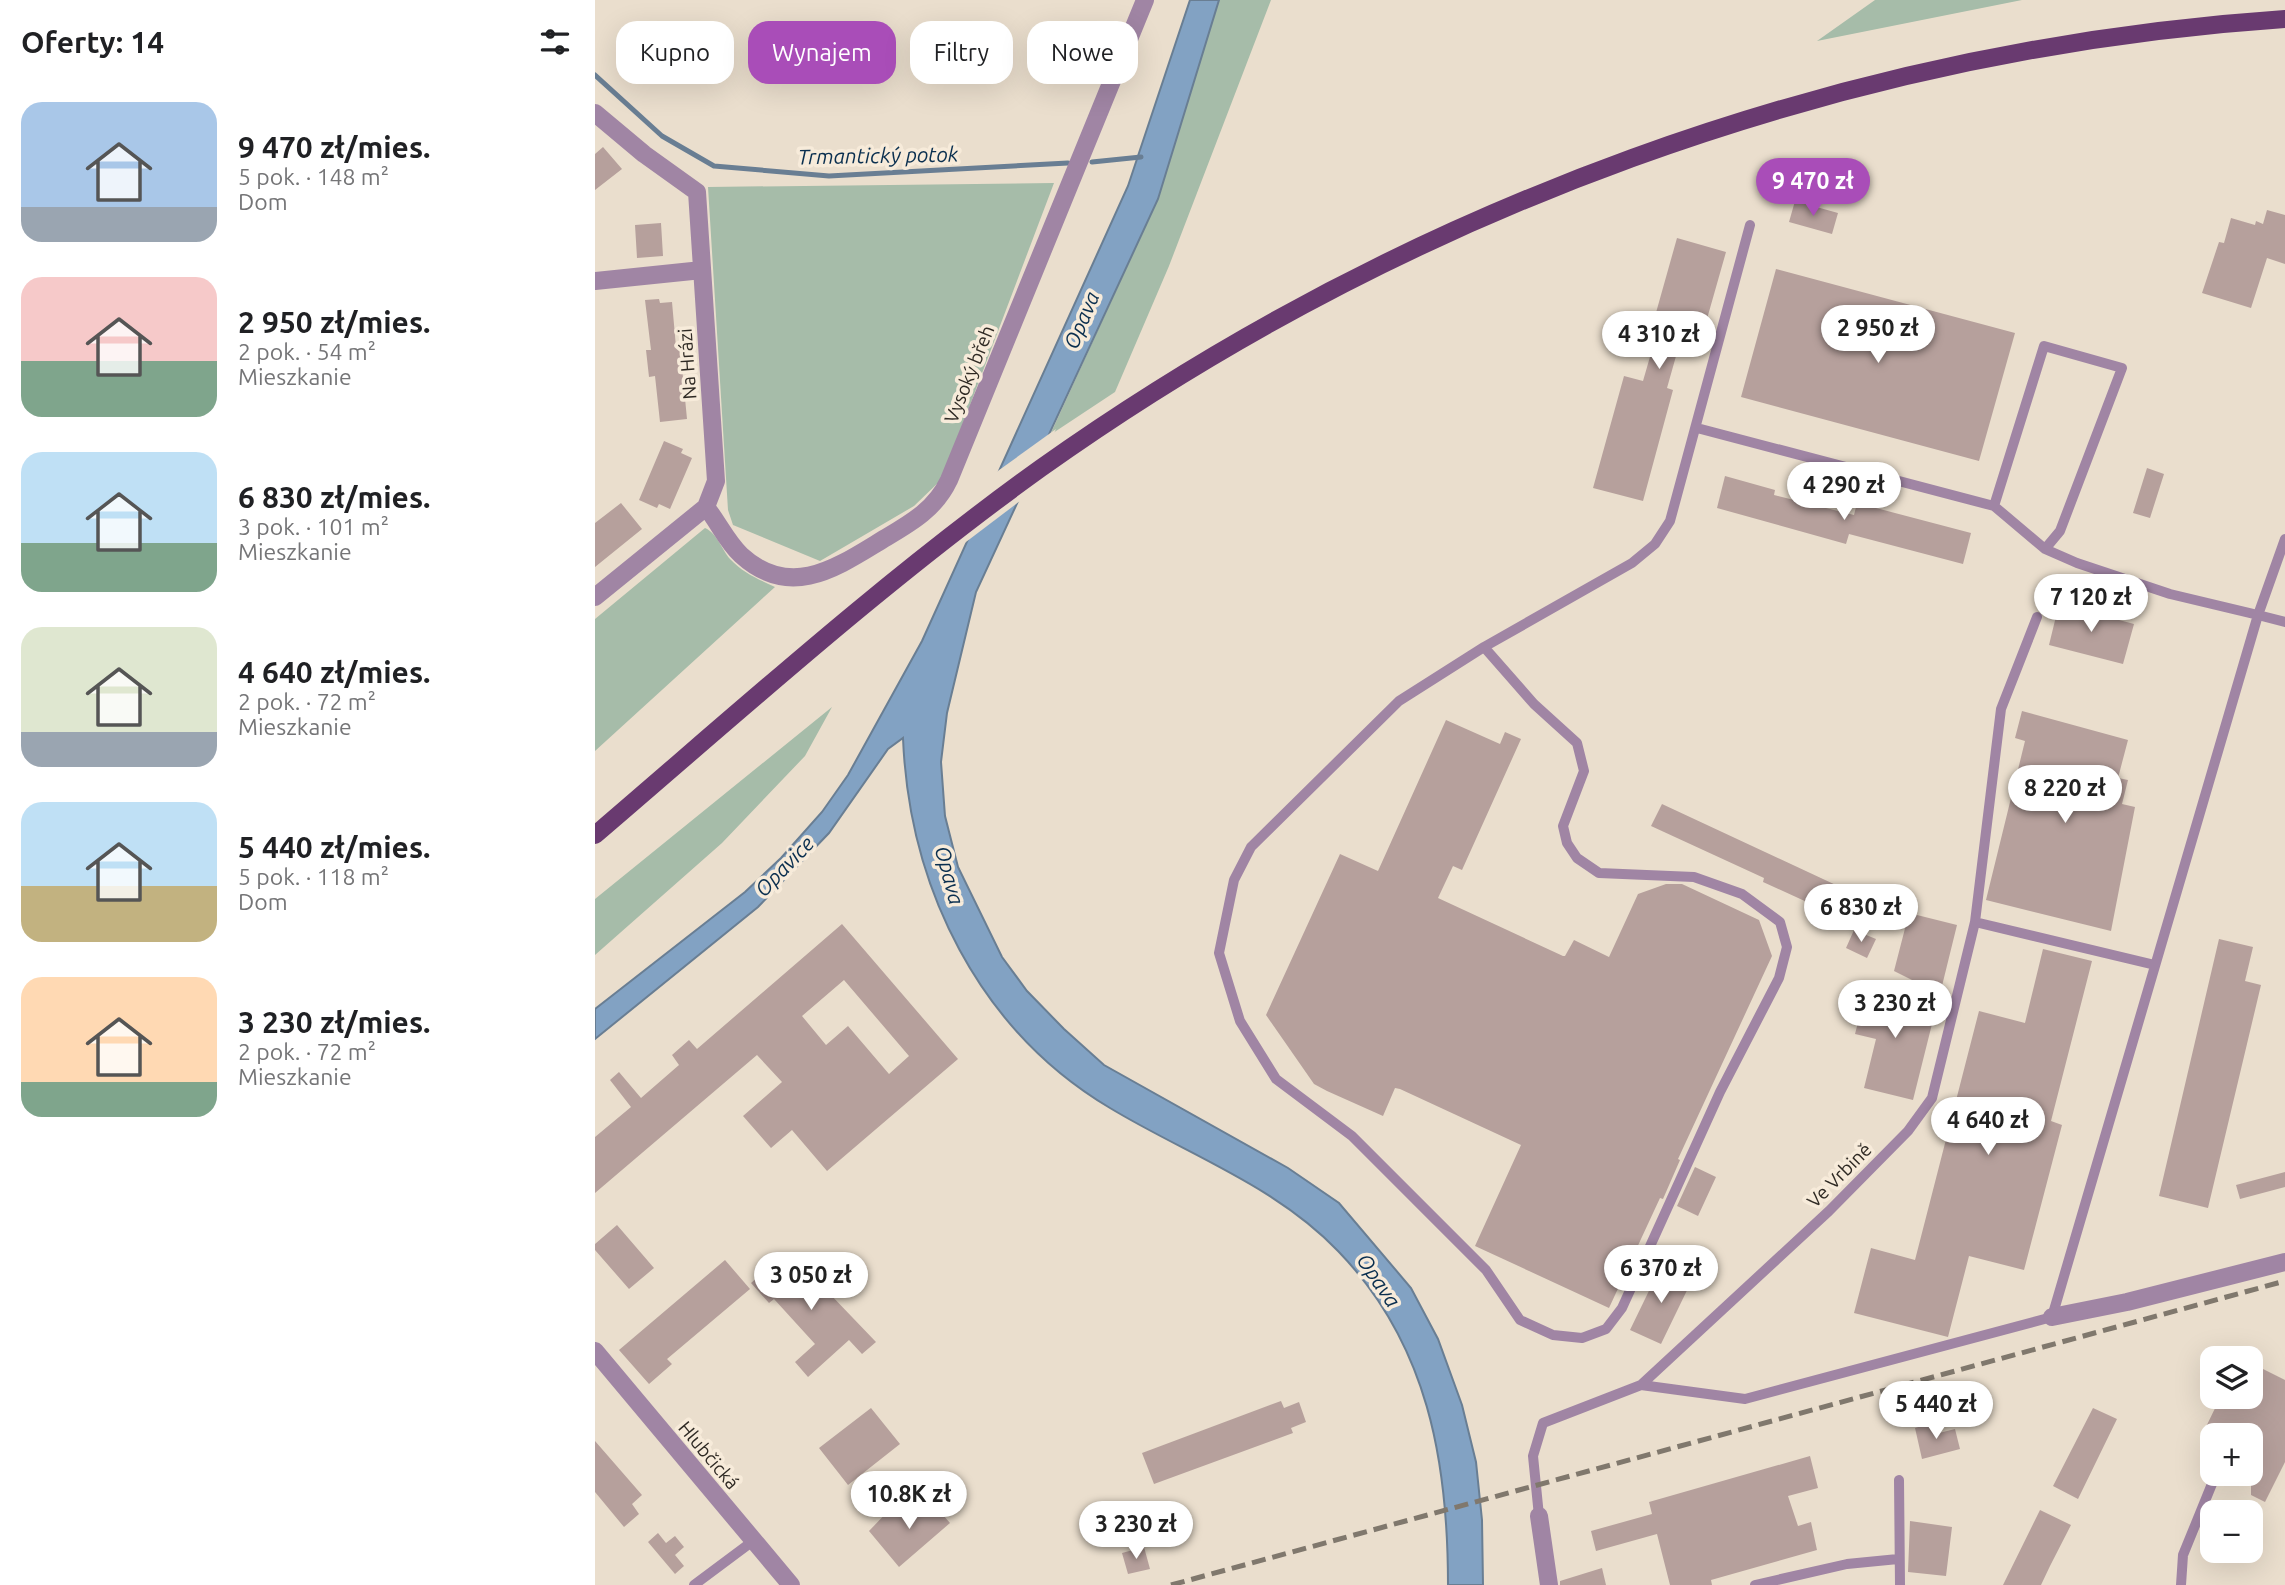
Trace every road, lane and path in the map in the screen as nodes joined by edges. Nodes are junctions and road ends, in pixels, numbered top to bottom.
1 (1145, 0) edge
2 (2285, 19) edge
3 (597, 119) edge
4 (1750, 225) dead end
5 (702, 270) junction
6 (595, 281) edge
7 (1697, 428) junction
8 (1994, 506) junction
9 (706, 507) junction
10 (2285, 539) edge
11 (2045, 549) junction
12 (595, 597) edge
13 (2258, 615) junction
14 (2037, 617) dead end
15 (2285, 622) edge
16 (1484, 647) junction
17 (595, 835) edge
18 (1975, 922) junction
19 (2155, 965) junction
20 (2285, 1262) edge
21 (2052, 1317) junction
22 (595, 1351) edge
23 (1641, 1385) junction
24 (1899, 1479) dead end
25 (2211, 1486) edge
26 (1539, 1516) joint
27 (753, 1541) junction
28 (1898, 1559) junction
29 (694, 1585) edge
30 (791, 1585) edge
31 (1549, 1585) edge
32 (1755, 1585) edge
33 (1900, 1585) edge
34 (2181, 1585) edge

1 - 9 street, Vysoký břeh
2 - 17 main road
3 - 5 street, Na Hrázi
4 - 7 lane
5 - 6 street
5 - 9 street, Na Hrázi
7 - 8 lane
7 - 16 lane
8 - 11 lane
8 - 11 lane
9 - 12 street
10 - 13 lane
11 - 13 lane
13 - 15 lane
13 - 19 lane
14 - 18 lane, Ve Vrbině
16 - 16 lane
18 - 19 lane
18 - 23 lane, Ve Vrbině
19 - 21 lane
20 - 21 street
21 - 23 lane
22 - 27 street, Hlubčická
23 - 26 lane, Ve Vrbině
24 - 28 lane
25 - 34 lane
26 - 31 street
27 - 29 lane
27 - 30 street, Hlubčická
28 - 32 lane
28 - 33 lane

